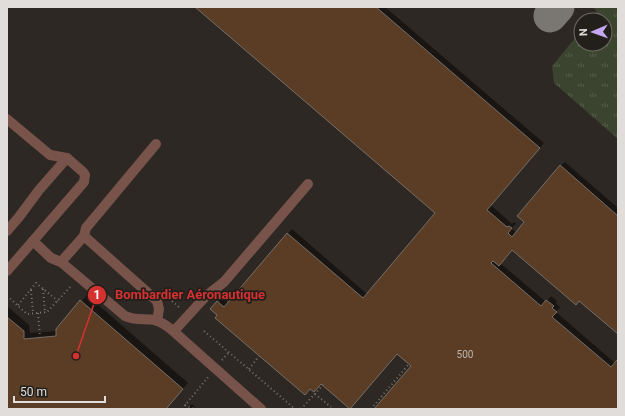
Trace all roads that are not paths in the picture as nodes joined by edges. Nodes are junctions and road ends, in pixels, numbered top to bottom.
1 (7, 119) edge
2 (156, 144) dead end
3 (67, 158) junction
4 (308, 184) dead end
5 (7, 232) edge
6 (84, 236) junction
7 (32, 241) junction
8 (61, 262) junction
9 (7, 271) edge
10 (157, 321) junction
11 (174, 331) junction
12 (261, 409) edge

1 - 3 lane
2 - 6 lane
3 - 5 lane
3 - 7 lane
4 - 11 lane
6 - 8 lane
6 - 10 lane
7 - 8 lane
7 - 9 lane
8 - 10 lane
10 - 11 lane
11 - 12 lane

